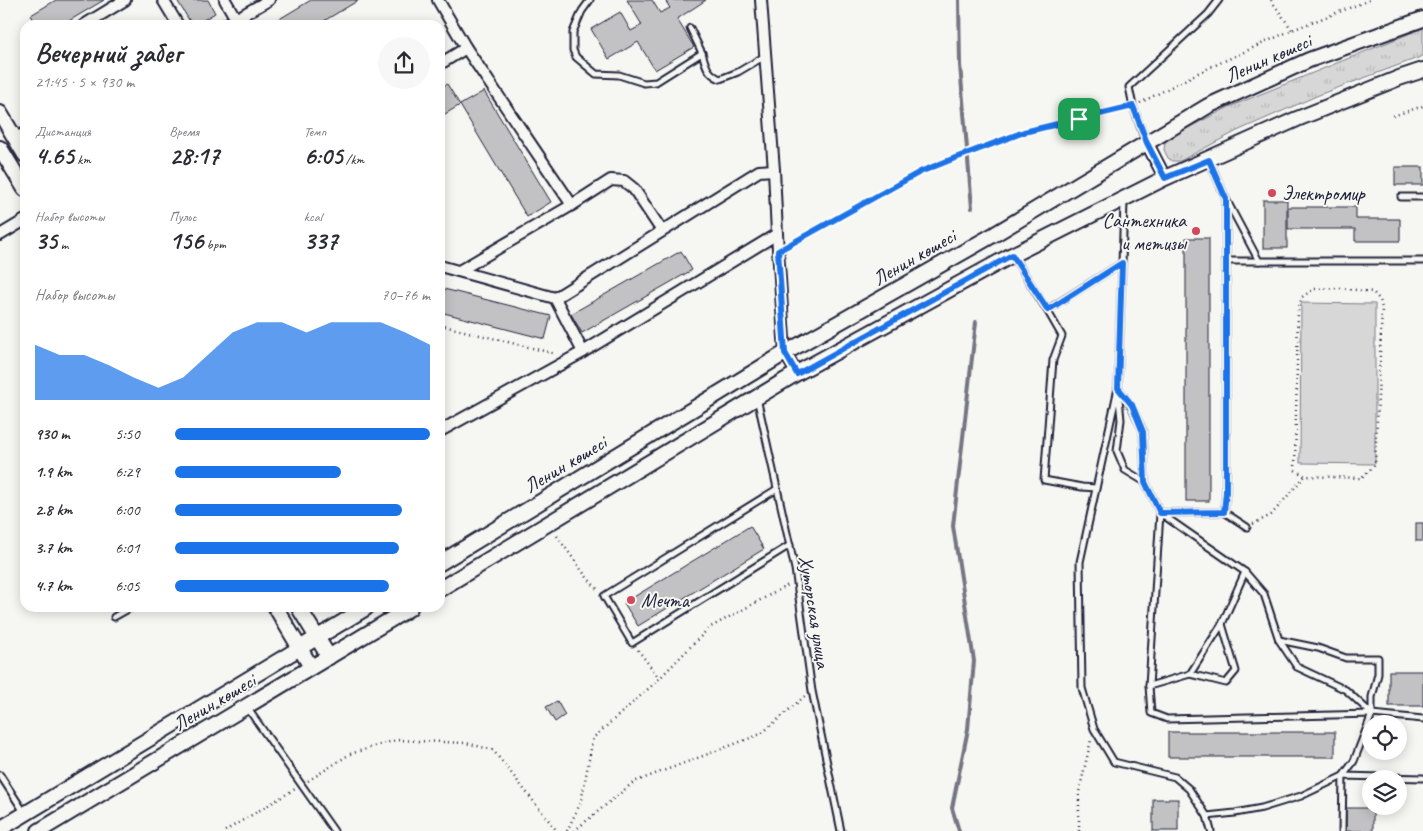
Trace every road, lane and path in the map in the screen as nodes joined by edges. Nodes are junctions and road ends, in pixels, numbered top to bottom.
1 (125, 0) edge
2 (163, 0) edge
3 (225, 0) edge
4 (269, 0) edge
5 (438, 0) edge
6 (590, 0) edge
7 (761, 0) edge
8 (1220, 0) edge
9 (1271, 0) edge
10 (1370, 0) edge
11 (236, 19) joint
12 (1423, 19) edge
13 (92, 20) edge
14 (175, 20) edge
15 (690, 28) dead end
16 (1292, 30) junction
17 (466, 48) junction
18 (702, 53) junction
19 (765, 56) junction
20 (445, 61) edge
21 (1423, 70) edge
22 (1133, 106) junction
23 (1423, 106) edge
24 (0, 113) edge
25 (1393, 116) dead end
26 (20, 136) edge
27 (1147, 143) junction
28 (0, 148) edge
29 (1209, 160) junction
30 (774, 170) junction
31 (1165, 178) junction
32 (20, 181) edge
33 (1401, 197) dead end
34 (1423, 197) edge
35 (1124, 199) junction
36 (1226, 199) junction
37 (572, 205) junction
38 (20, 223) edge
39 (662, 231) junction
40 (777, 234) junction
41 (0, 236) edge
42 (778, 251) junction
43 (1012, 255) junction
44 (1226, 261) junction
45 (1258, 261) junction
46 (1423, 261) edge
47 (1122, 263) junction
48 (445, 267) edge
49 (458, 271) junction
50 (555, 298) junction
51 (1048, 310) junction
52 (445, 326) edge
53 (583, 352) junction
54 (785, 353) junction
55 (572, 358) junction
56 (797, 374) junction
57 (1118, 388) junction
58 (757, 398) junction
59 (445, 428) edge
60 (1305, 476) junction
61 (1145, 482) junction
62 (1096, 488) junction
63 (777, 489) junction
64 (1224, 512) junction
65 (1160, 513) junction
66 (1247, 527) joint
67 (557, 536) dead end
68 (790, 545) junction
69 (445, 560) edge
70 (1245, 572) junction
71 (797, 581) junction
72 (445, 586) edge
73 (604, 596) junction
74 (123, 612) edge
75 (278, 612) edge
76 (301, 612) edge
77 (359, 612) edge
78 (403, 612) edge
79 (114, 617) dead end
80 (1222, 624) junction
81 (317, 637) junction
82 (1279, 640) junction
83 (632, 643) junction
84 (300, 647) junction
85 (329, 657) junction
86 (311, 667) junction
87 (1190, 674) junction
88 (660, 678) junction
89 (1149, 686) junction
90 (812, 691) junction
91 (246, 706) junction
92 (1372, 714) junction
93 (1423, 718) edge
94 (1094, 729) junction
95 (0, 775) edge
96 (1343, 776) junction
97 (1423, 778) edge
98 (301, 785) junction
99 (25, 814) junction
100 (1207, 816) junction
101 (0, 829) edge
102 (38, 831) edge
103 (225, 831) edge
104 (334, 831) edge
105 (557, 831) edge
106 (568, 831) edge
107 (574, 831) edge
108 (842, 831) edge
109 (1078, 831) edge
110 (1210, 831) edge
111 (1342, 831) edge

1 - 13 street
2 - 14 street
3 - 11 street
4 - 11 street
5 - 17 street
6 - 18 lane
7 - 19 street
8 - 22 lane
9 - 16 path
10 - 16 path
12 - 27 main road, Ленин көшесі
15 - 18 lane
16 - 22 path
17 - 20 street
17 - 37 street
18 - 19 lane
19 - 30 street
21 - 29 main road
22 - 27 lane
22 - 42 path
23 - 25 path
24 - 26 main road
27 - 31 street
27 - 54 main road, Ленин көшесі
28 - 32 main road
29 - 31 main road
29 - 36 lane
30 - 39 street
30 - 40 street
31 - 35 main road
33 - 34 lane
35 - 43 main road
35 - 47 lane
36 - 44 lane
36 - 45 lane
37 - 39 street
37 - 49 street
38 - 41 street
39 - 50 street
40 - 42 street
40 - 53 street
42 - 54 street
43 - 51 lane
43 - 56 main road
44 - 45 lane
44 - 64 lane
45 - 46 lane
47 - 51 lane
47 - 57 lane
48 - 49 street
49 - 50 street
50 - 53 street
51 - 62 lane
52 - 55 path
53 - 55 street
54 - 56 street
54 - 69 main road, Ленин көшесі
55 - 59 street
56 - 58 main road
57 - 61 lane
57 - 61 lane
57 - 62 lane
58 - 63 lane, Хуторская улица
58 - 72 main road
60 - 60 path
60 - 66 path
61 - 65 lane
62 - 94 lane
63 - 68 lane, Хуторская улица
63 - 73 lane
64 - 65 lane
64 - 66 lane
65 - 70 lane
65 - 89 lane
67 - 73 path
68 - 71 lane, Хуторская улица
68 - 83 lane
70 - 80 lane
70 - 82 lane
71 - 88 path
71 - 90 lane, Хуторская улица
73 - 83 lane
74 - 79 lane
75 - 84 main road
76 - 81 main road
77 - 81 main road, Ленин көшесі
78 - 85 main road, Ленин көшесі
80 - 87 lane
80 - 87 lane
81 - 84 main road, Ленин көшесі
81 - 85 main road
82 - 92 lane
82 - 92 lane
83 - 88 path
84 - 86 main road
84 - 99 main road, Ленин көшесі
85 - 86 main road, Ленин көшесі
86 - 91 main road, Ленин көшесі
87 - 89 lane
88 - 106 path
89 - 92 lane
90 - 107 path
90 - 108 lane, Хуторская улица
91 - 98 lane
91 - 102 main road, Ленин көшесі
92 - 93 lane
92 - 96 lane
94 - 100 lane
94 - 109 path
95 - 99 lane
96 - 97 lane
96 - 100 lane
96 - 111 lane
98 - 103 path
98 - 104 lane
98 - 105 path
99 - 101 main road, Ленин көшесі
100 - 110 lane

